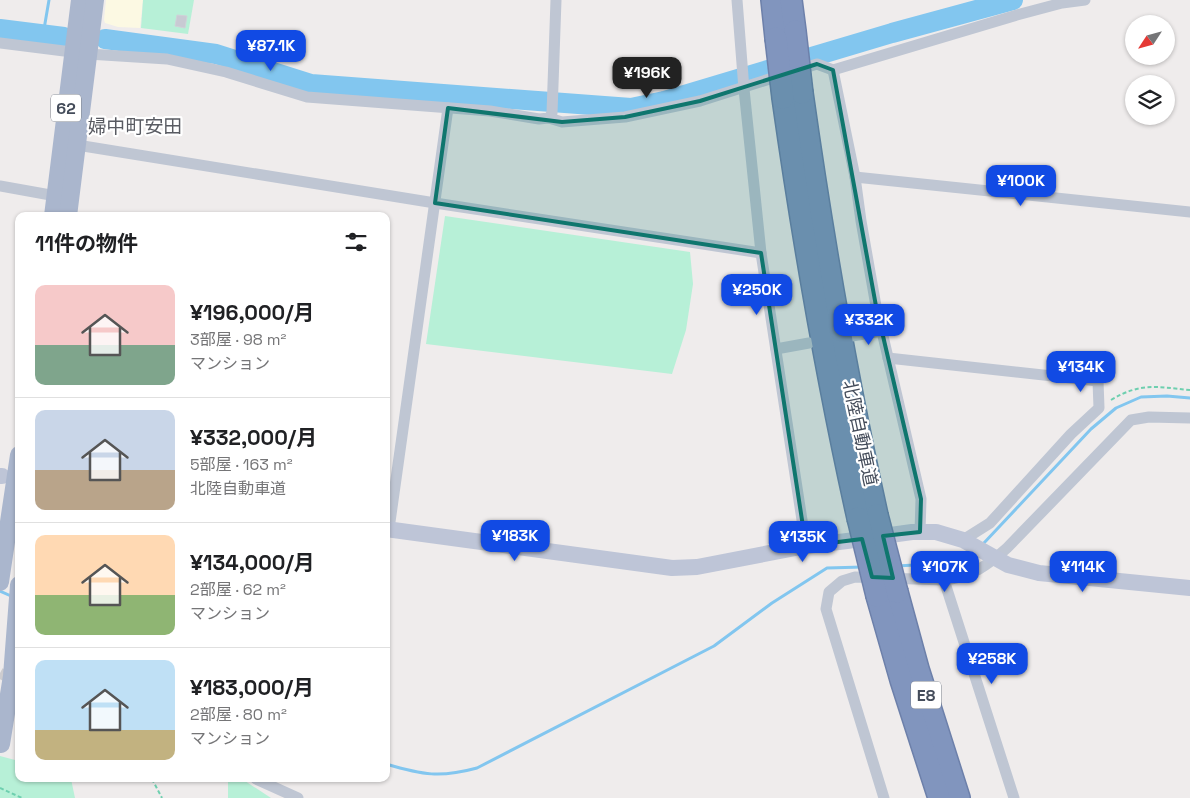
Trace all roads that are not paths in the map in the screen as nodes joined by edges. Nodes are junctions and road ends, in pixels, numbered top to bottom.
1 (80, 0) edge
2 (95, 0) edge
3 (556, 0) edge
4 (737, 0) edge
5 (772, 0) edge
6 (791, 0) edge
7 (1085, 0) edge
8 (785, 34) junction
9 (0, 43) edge
10 (81, 53) junction
11 (833, 70) junction
12 (744, 86) junction
13 (448, 108) junction
14 (550, 115) junction
15 (77, 145) junction
16 (855, 177) junction
17 (0, 186) edge
18 (56, 196) junction
19 (435, 203) junction
20 (54, 212) edge
21 (69, 212) edge
22 (1190, 212) edge
23 (760, 252) junction
24 (882, 331) junction
25 (852, 336) dead end
26 (809, 343) dead end
27 (776, 349) junction
28 (888, 358) junction
29 (1190, 418) edge
30 (15, 483) edge
31 (390, 515) edge
32 (867, 517) junction
33 (390, 529) edge
34 (920, 532) junction
35 (963, 540) junction
36 (806, 546) junction
37 (992, 556) junction
38 (1, 579) edge
39 (944, 580) junction
40 (1190, 588) edge
41 (15, 639) edge
42 (13, 702) edge
43 (0, 744) edge
44 (263, 782) edge
45 (298, 798) edge
46 (884, 798) edge
47 (939, 798) edge
48 (959, 798) edge
49 (1014, 798) edge

1 - 10 main road, 62
2 - 10 main road, 62
3 - 14 street
4 - 12 street
5 - 8 highway, 北陸自動車道 / E8
6 - 8 highway, 北陸自動車道 / E8
7 - 11 street
8 - 32 highway, 北陸自動車道 / E8, bridge
9 - 10 street
10 - 13 street
10 - 15 main road, 62
10 - 18 main road, 62
11 - 12 street
11 - 16 street
12 - 14 street
12 - 23 street
13 - 14 street
13 - 19 street
15 - 19 street
15 - 21 main road, 62
16 - 22 street
16 - 24 street
17 - 18 street
18 - 20 main road, 62
19 - 23 street
19 - 31 street
23 - 27 street
24 - 25 street
24 - 28 street
26 - 27 street
27 - 36 street
28 - 34 street
28 - 35 street
29 - 37 street
30 - 38 main road
32 - 47 highway, 北陸自動車道 / E8, bridge
32 - 48 highway, 北陸自動車道 / E8, bridge
33 - 36 street
34 - 35 street
34 - 36 street
35 - 37 street
37 - 39 street
37 - 40 street
39 - 46 street
39 - 49 street
41 - 42 main road
42 - 43 main road
44 - 45 street

